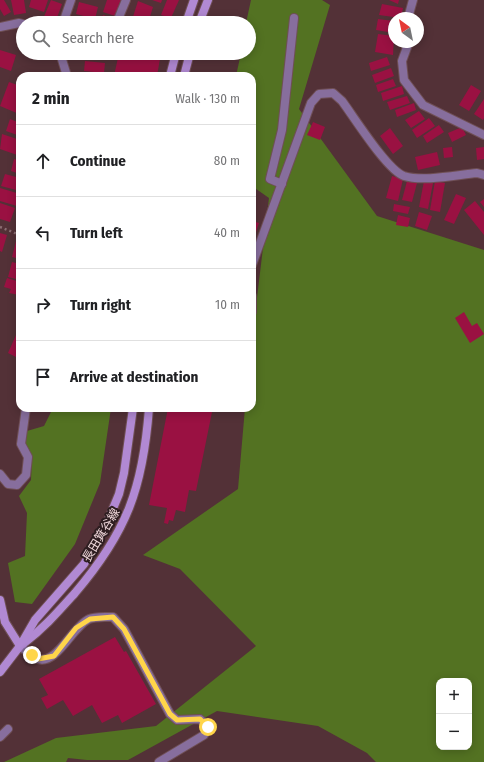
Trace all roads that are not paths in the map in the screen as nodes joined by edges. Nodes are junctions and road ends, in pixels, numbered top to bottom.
1 (71, 0) edge
2 (126, 0) edge
3 (194, 0) edge
4 (208, 0) edge
5 (413, 0) edge
6 (410, 12) edge
7 (65, 16) edge
8 (119, 16) edge
9 (188, 16) edge
10 (202, 16) edge
11 (294, 18) dead end
12 (16, 24) edge
13 (0, 27) edge
14 (407, 48) edge
15 (62, 60) edge
16 (174, 60) edge
17 (188, 60) edge
18 (66, 72) edge
19 (171, 72) edge
20 (185, 72) edge
21 (484, 135) edge
22 (484, 175) edge
23 (282, 184) junction
24 (256, 254) edge
25 (25, 412) edge
26 (132, 412) edge
27 (149, 412) edge
28 (0, 474) edge
29 (0, 600) edge
30 (20, 646) junction
31 (0, 672) edge
32 (8, 728) dead end
33 (0, 737) edge
34 (159, 762) edge

1 - 7 street
2 - 8 street
3 - 9 street
4 - 10 street
5 - 6 street
11 - 23 street
12 - 13 street
14 - 21 street
15 - 18 street
16 - 19 street
17 - 20 street
22 - 23 street
23 - 24 street
25 - 28 street
26 - 30 street, 長田箕谷線
27 - 30 street, 長田箕谷線
29 - 30 street
30 - 31 street, 長田箕谷線
30 - 34 street
32 - 33 street

